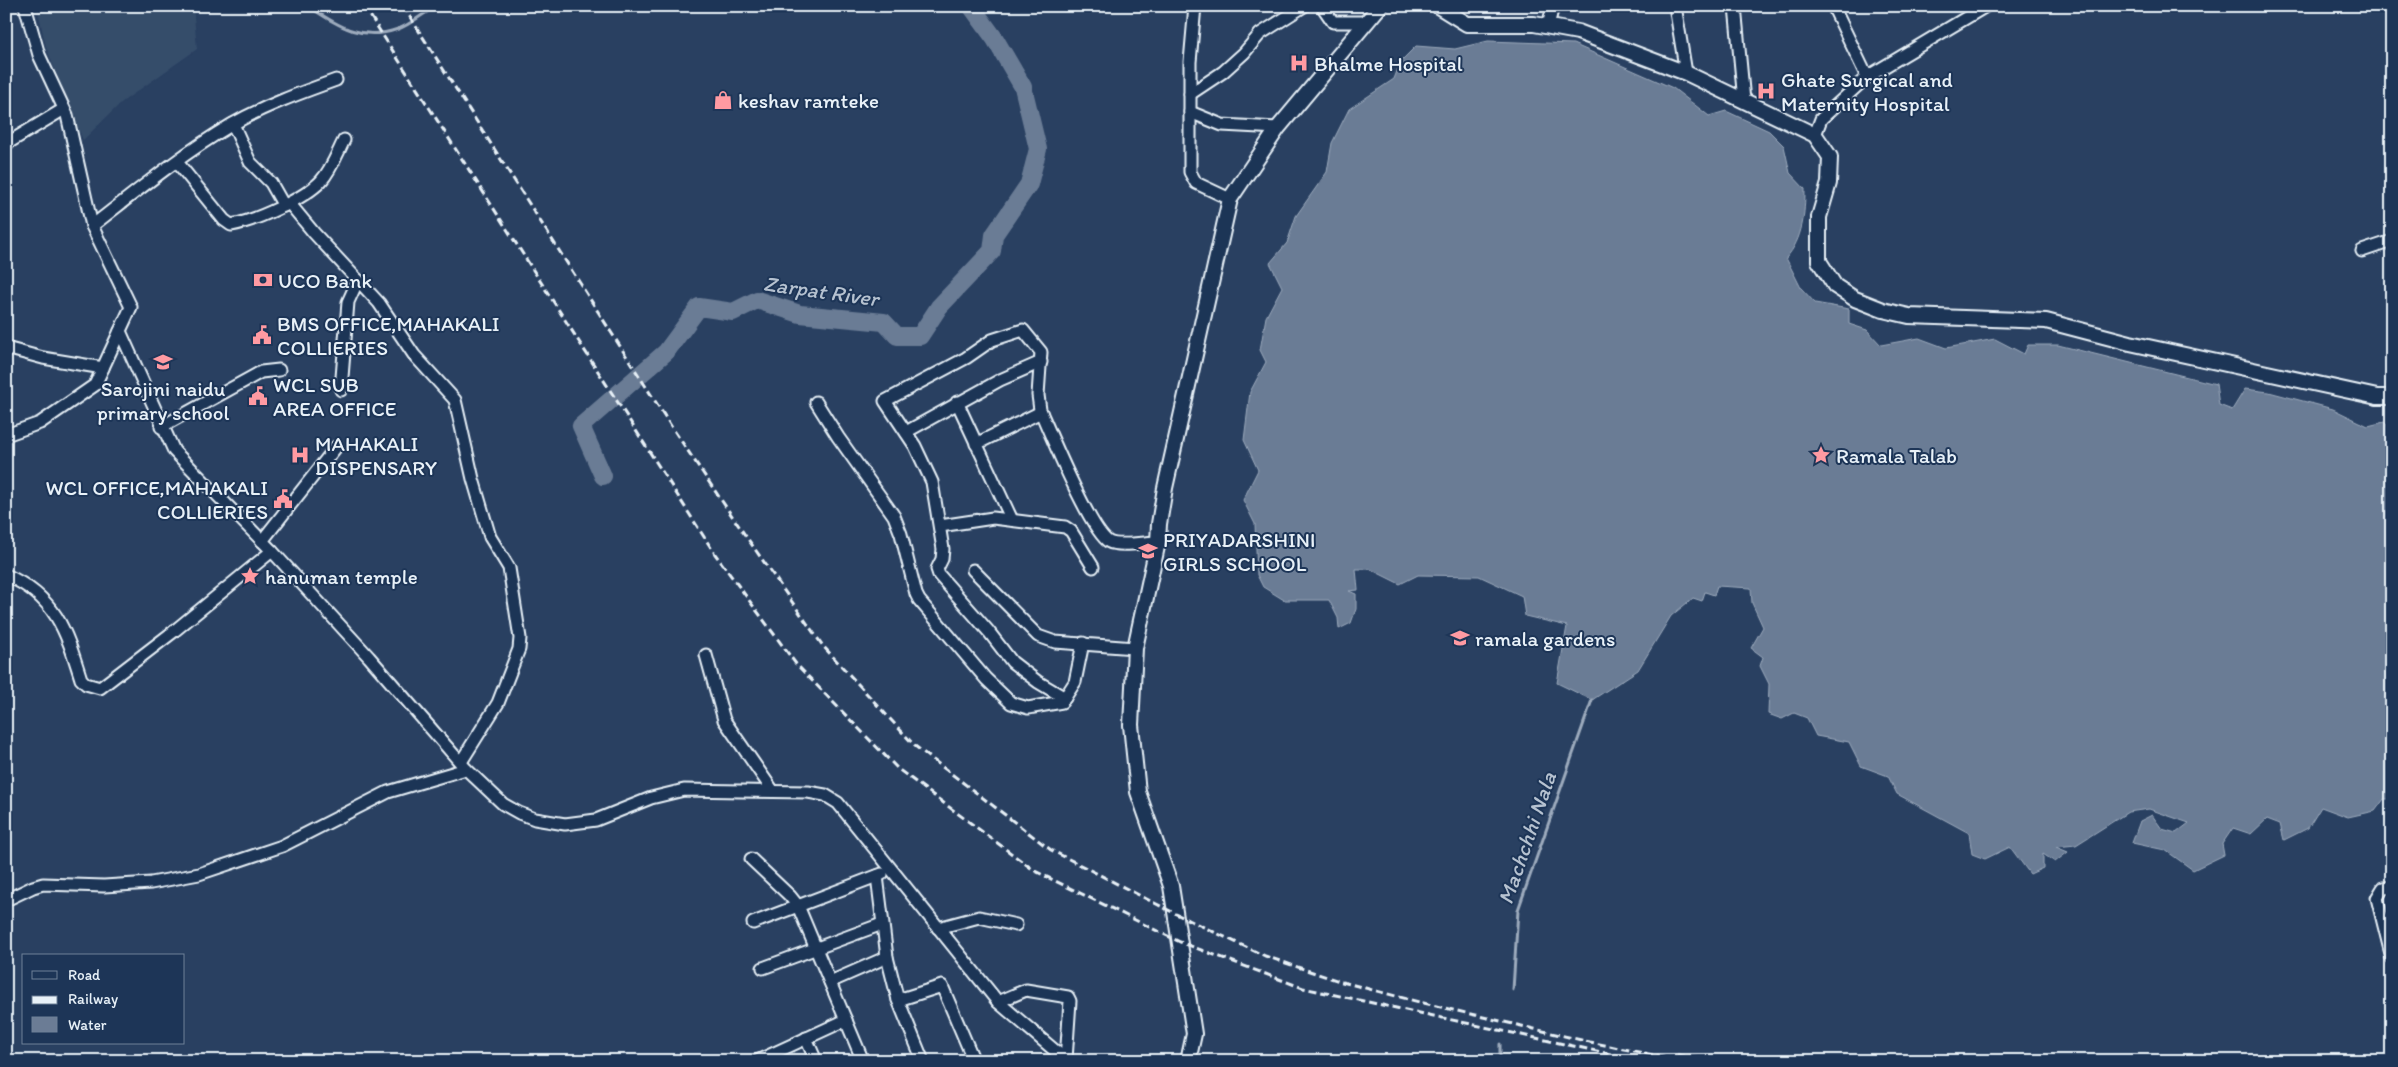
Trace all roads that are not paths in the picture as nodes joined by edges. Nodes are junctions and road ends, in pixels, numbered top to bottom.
1 (25, 6) edge
2 (1195, 6) edge
3 (1304, 6) edge
4 (1322, 6) edge
5 (1380, 6) edge
6 (1438, 6) edge
7 (1553, 6) edge
8 (1675, 6) edge
9 (1735, 6) edge
10 (1833, 6) edge
11 (1986, 6) edge
12 (1367, 22) junction
13 (1548, 26) junction
14 (1686, 73) junction
15 (1867, 78) junction
16 (336, 80) dead end
17 (1190, 94) junction
18 (1744, 101) junction
19 (64, 109) junction
20 (1190, 112) junction
21 (233, 124) junction
22 (1278, 128) junction
23 (1814, 135) junction
24 (344, 140) dead end
25 (6, 144) edge
26 (177, 162) junction
27 (1230, 199) junction
28 (287, 205) junction
29 (92, 226) junction
30 (2392, 241) edge
31 (2362, 251) dead end
32 (358, 280) junction
33 (120, 332) junction
34 (6, 348) edge
35 (1041, 362) junction
36 (102, 368) junction
37 (279, 370) dead end
38 (341, 390) dead end
39 (2392, 397) edge
40 (816, 402) dead end
41 (957, 402) junction
42 (1041, 412) junction
43 (161, 427) junction
44 (906, 432) junction
45 (6, 435) edge
46 (976, 444) junction
47 (336, 447) dead end
48 (1012, 520) junction
49 (940, 526) junction
50 (262, 541) junction
51 (1158, 542) junction
52 (272, 551) junction
53 (1093, 567) dead end
54 (973, 570) dead end
55 (6, 575) edge
56 (1083, 643) junction
57 (1135, 648) junction
58 (706, 655) dead end
59 (1065, 698) junction
60 (463, 766) junction
61 (773, 791) junction
62 (751, 859) dead end
63 (892, 870) junction
64 (877, 876) junction
65 (2392, 887) edge
66 (6, 900) edge
67 (798, 906) junction
68 (753, 923) dead end
69 (882, 924) junction
70 (1016, 925) dead end
71 (938, 928) junction
72 (815, 948) junction
73 (887, 957) junction
74 (2392, 958) edge
75 (763, 968) dead end
76 (830, 982) junction
77 (898, 1000) junction
78 (998, 1002) junction
79 (846, 1020) junction
80 (806, 1038) junction
81 (1067, 1060) edge
82 (757, 1061) edge
83 (816, 1061) edge
84 (863, 1061) edge
85 (923, 1061) edge
86 (974, 1061) edge
87 (1188, 1061) edge

1 - 19 street
2 - 17 street
3 - 17 street
4 - 12 street
5 - 12 street
6 - 13 street
7 - 13 street
8 - 14 street
9 - 18 street
10 - 15 street
11 - 15 street
12 - 22 street
13 - 14 street
14 - 18 street
15 - 23 street
16 - 21 street
17 - 20 street
18 - 23 street
19 - 25 street
19 - 29 street
20 - 22 street
20 - 27 street
21 - 26 street
21 - 28 street
22 - 27 street
23 - 39 street
24 - 28 street
26 - 28 street
26 - 29 street
27 - 51 street
28 - 32 street
29 - 33 street
30 - 31 street
32 - 38 street
32 - 60 street
33 - 36 street
33 - 43 street
34 - 36 street
35 - 41 street
35 - 42 street
35 - 44 street
36 - 45 street
37 - 43 street
40 - 59 street
41 - 44 street
41 - 46 street
42 - 46 street
42 - 51 street
43 - 50 street
44 - 49 street
46 - 48 street
47 - 50 street
48 - 49 street
48 - 53 street
49 - 59 street
50 - 52 street
51 - 57 street
52 - 55 street
52 - 60 street
54 - 56 street
56 - 57 street
56 - 59 street
57 - 87 street
58 - 61 street
60 - 61 street
60 - 66 street
61 - 63 street
62 - 67 street
63 - 64 street
63 - 71 street
64 - 67 street
64 - 69 street
65 - 74 street
67 - 68 street
67 - 72 street
69 - 72 street
69 - 73 street
70 - 71 street
71 - 78 street
72 - 75 street
72 - 76 street
73 - 76 street
73 - 77 street
76 - 79 street
77 - 85 street
77 - 86 street
78 - 81 street
78 - 81 street
79 - 80 street
79 - 84 street
80 - 82 street
80 - 83 street

